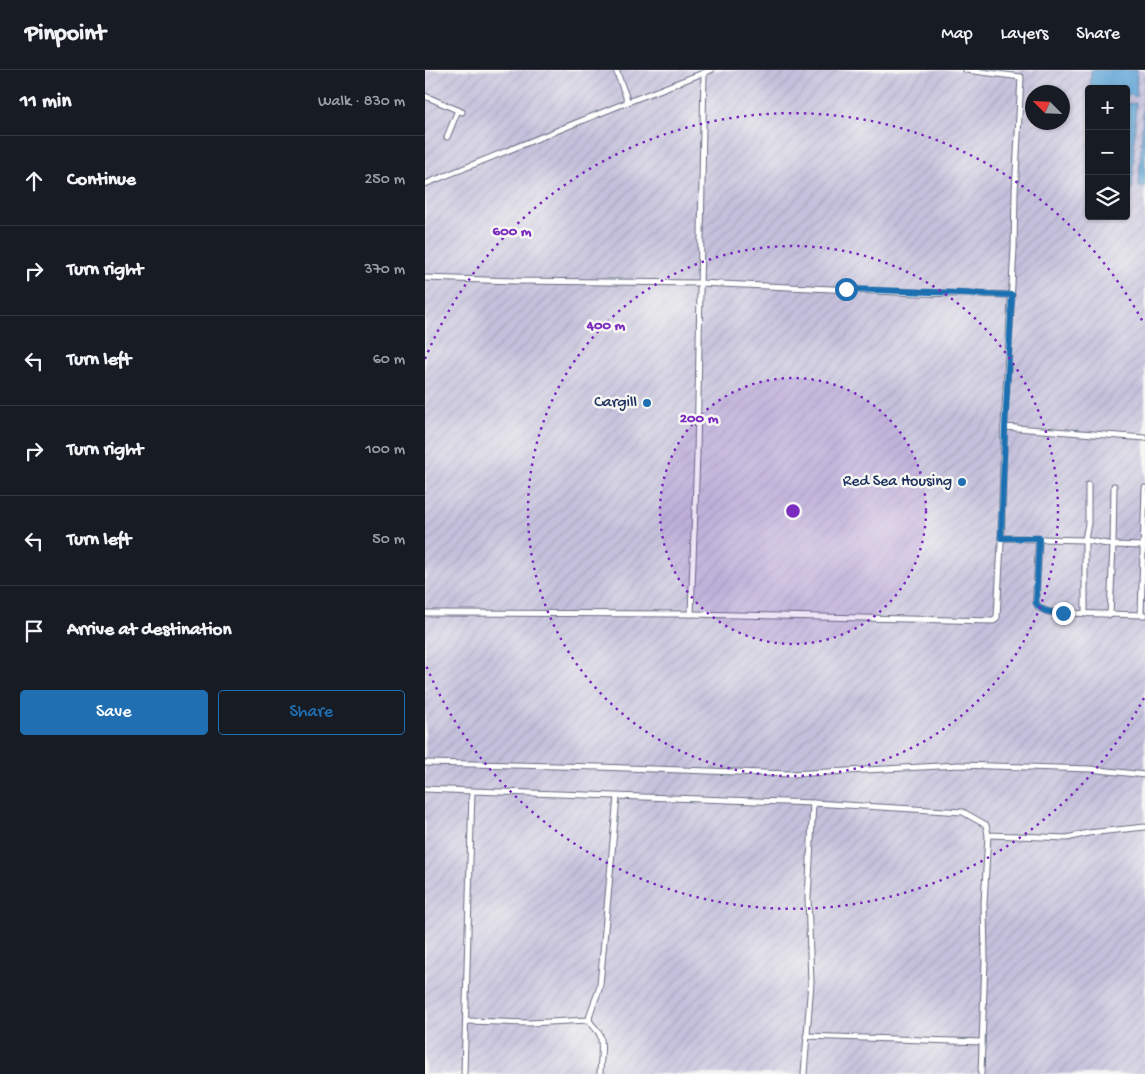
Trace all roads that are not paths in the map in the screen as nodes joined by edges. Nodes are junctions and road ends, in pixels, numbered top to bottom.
1 (616, 70) edge
2 (711, 70) edge
3 (966, 70) edge
4 (1021, 70) edge
5 (705, 73) junction
6 (1021, 78) junction
7 (425, 96) edge
8 (628, 102) junction
9 (447, 137) dead end
10 (425, 184) edge
11 (425, 278) edge
12 (700, 283) junction
13 (1012, 295) junction
14 (1005, 427) junction
15 (1145, 438) edge
16 (1088, 485) dead end
17 (1114, 486) dead end
18 (1145, 488) edge
19 (1001, 538) junction
20 (1039, 538) junction
21 (1085, 540) junction
22 (1113, 545) junction
23 (1144, 546) edge
24 (425, 613) edge
25 (691, 614) junction
26 (1085, 614) junction
27 (1110, 615) junction
28 (1143, 615) edge
29 (425, 763) edge
30 (1145, 775) edge
31 (425, 789) edge
32 (472, 791) junction
33 (617, 797) junction
34 (813, 803) junction
35 (1145, 827) edge
36 (988, 835) junction
37 (589, 1020) junction
38 (466, 1021) junction
39 (806, 1036) junction
40 (982, 1042) junction
41 (464, 1074) edge
42 (600, 1074) edge
43 (804, 1074) edge
44 (981, 1074) edge

1 - 8 street
2 - 5 street
3 - 6 street
4 - 6 street
5 - 8 street
5 - 12 street
6 - 13 street
7 - 9 street
8 - 10 street
11 - 12 street
12 - 13 street
12 - 25 street
13 - 14 street
14 - 15 street
14 - 19 street
16 - 21 street
17 - 22 street
18 - 23 street
19 - 20 street
19 - 25 street
20 - 21 street
20 - 26 street
21 - 22 street
21 - 26 street
22 - 23 street
22 - 27 street
23 - 28 street
24 - 25 street
26 - 27 street
27 - 28 street
29 - 30 street
31 - 32 street
32 - 33 street
32 - 38 street
33 - 34 street
33 - 37 street
34 - 36 street
34 - 39 street
35 - 36 street
36 - 40 street
37 - 38 street
37 - 42 street
38 - 41 street
39 - 40 street
39 - 43 street
40 - 44 street

